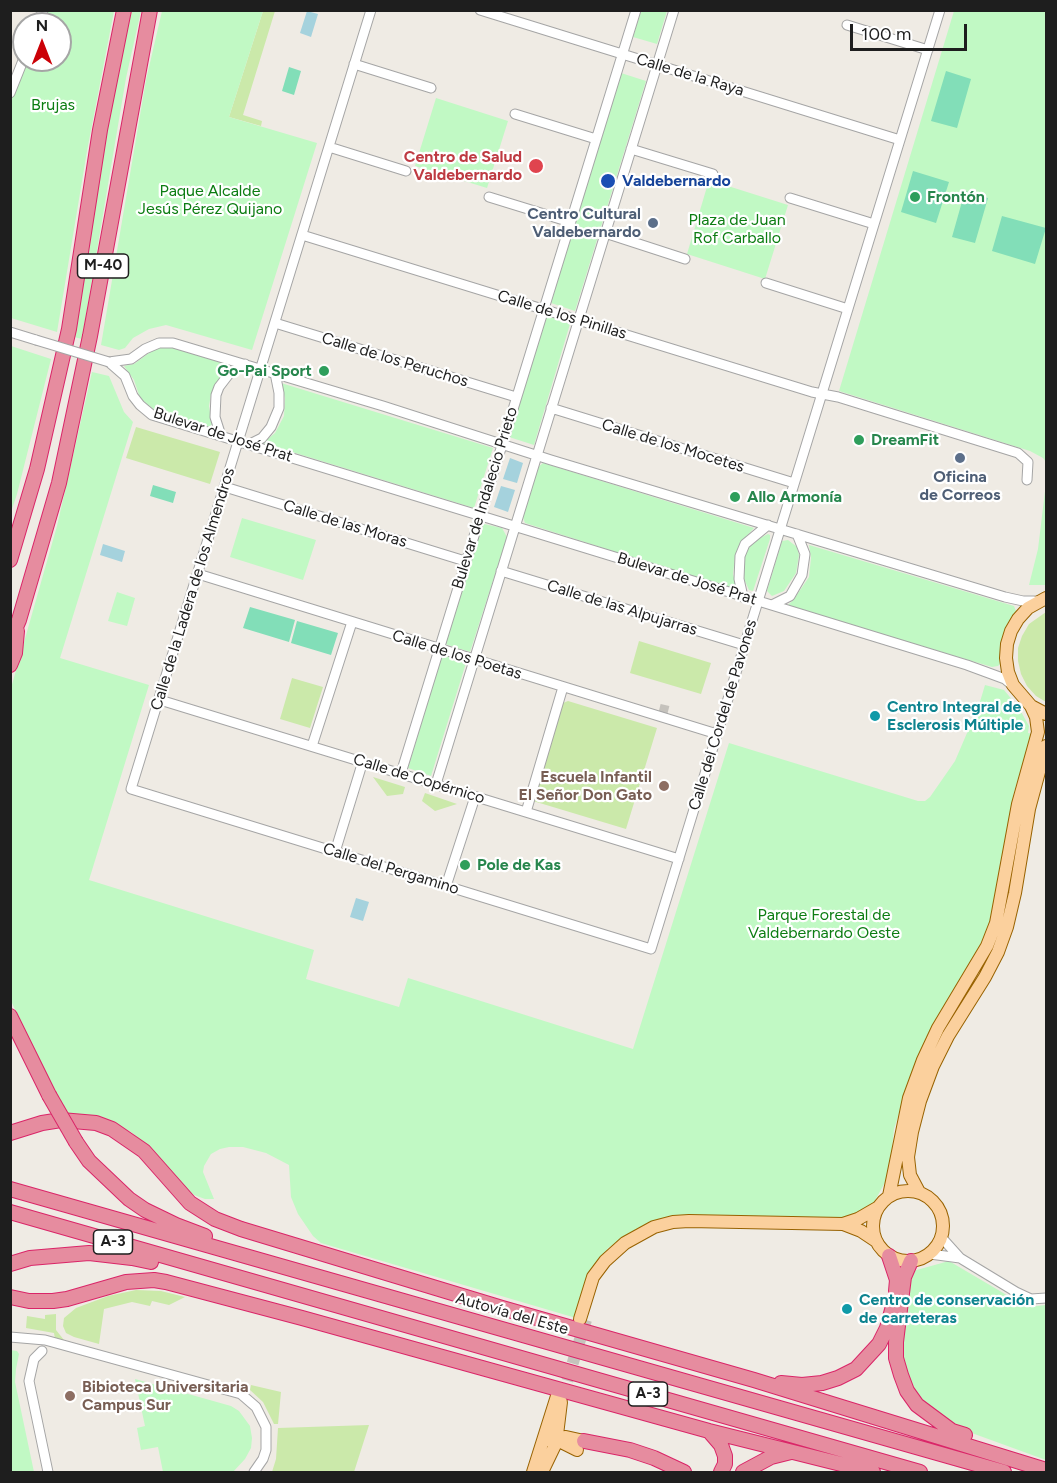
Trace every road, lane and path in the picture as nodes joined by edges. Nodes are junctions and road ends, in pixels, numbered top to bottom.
1 (124, 10) edge
2 (150, 10) edge
3 (370, 10) edge
4 (480, 10) edge
5 (636, 10) edge
6 (674, 10) edge
7 (940, 10) edge
8 (847, 25) dead end
9 (927, 50) junction
10 (622, 54) junction
11 (354, 64) junction
12 (657, 65) junction
13 (18, 72) edge
14 (431, 88) dead end
15 (10, 93) edge
16 (515, 114) dead end
17 (596, 139) junction
18 (900, 140) junction
19 (329, 147) junction
20 (631, 149) junction
21 (406, 171) dead end
22 (713, 174) dead end
23 (489, 197) dead end
24 (790, 198) dead end
25 (570, 222) junction
26 (874, 224) junction
27 (605, 233) junction
28 (302, 235) junction
29 (685, 258) dead end
30 (766, 284) dead end
31 (543, 309) junction
32 (848, 309) junction
33 (578, 320) junction
34 (275, 323) junction
35 (10, 332) edge
36 (109, 362) junction
37 (245, 364) junction
38 (261, 369) junction
39 (274, 373) junction
40 (821, 395) junction
41 (516, 397) junction
42 (551, 408) junction
43 (221, 436) junction
44 (238, 441) junction
45 (501, 443) junction
46 (250, 444) junction
47 (537, 455) junction
48 (34, 479) junction
49 (794, 483) junction
50 (225, 487) junction
51 (479, 515) junction
52 (768, 525) junction
53 (515, 526) junction
54 (780, 528) junction
55 (10, 532) edge
56 (797, 534) junction
57 (10, 560) edge
58 (465, 561) junction
59 (501, 571) junction
60 (198, 574) junction
61 (743, 597) junction
62 (1043, 600) edge
63 (758, 601) junction
64 (772, 605) junction
65 (19, 620) junction
66 (352, 622) junction
67 (10, 641) edge
68 (744, 645) junction
69 (438, 649) junction
70 (474, 660) junction
71 (10, 665) edge
72 (1013, 685) junction
73 (563, 687) junction
74 (160, 700) junction
75 (1031, 706) junction
76 (1047, 714) edge
77 (717, 734) junction
78 (312, 746) junction
79 (1047, 746) edge
80 (363, 761) junction
81 (401, 773) junction
82 (436, 784) junction
83 (131, 789) joint
84 (475, 797) junction
85 (526, 812) junction
86 (335, 852) junction
87 (679, 859) junction
88 (446, 886) junction
89 (651, 949) joint
90 (10, 1016) edge
91 (10, 1133) edge
92 (10, 1189) edge
93 (919, 1192) junction
94 (889, 1196) junction
95 (877, 1208) junction
96 (10, 1212) edge
97 (843, 1224) junction
98 (942, 1238) junction
99 (876, 1241) junction
100 (930, 1254) junction
101 (889, 1256) junction
102 (960, 1258) junction
103 (911, 1261) junction
104 (10, 1264) edge
105 (216, 1273) junction
106 (10, 1297) edge
107 (1047, 1298) edge
108 (583, 1319) tunnel mouth
109 (511, 1331) junction
110 (10, 1337) edge
111 (42, 1351) dead end
112 (754, 1380) junction
113 (559, 1401) junction
114 (709, 1431) junction
115 (557, 1438) junction
116 (580, 1445) junction
117 (792, 1452) junction
118 (549, 1460) junction
119 (1047, 1465) edge
120 (1047, 1470) edge
121 (48, 1473) edge
122 (254, 1473) edge
123 (535, 1473) edge
124 (542, 1473) edge
125 (670, 1473) edge
126 (684, 1473) edge
127 (721, 1473) edge
128 (743, 1473) edge
129 (873, 1473) edge
130 (920, 1473) edge
131 (1004, 1473) edge

1 - 48 highway, M-40
2 - 65 highway, M-40
3 - 11 street, Calle de la Ladera de los Almendros
4 - 10 street, Calle de la Raya
5 - 10 street, Bulevar de Indalecio Prieto
6 - 12 street
7 - 9 street, Calle del Cordel de Pavones
8 - 9 street
9 - 18 street, Calle del Cordel de Pavones
10 - 12 street, Calle de la Raya
10 - 17 street, Bulevar de Indalecio Prieto
11 - 14 street
11 - 19 street, Calle de la Ladera de los Almendros
12 - 18 street, Calle de la Raya
12 - 20 street
13 - 15 street
16 - 17 street
17 - 25 street, Bulevar de Indalecio Prieto
18 - 26 street, Calle del Cordel de Pavones
19 - 21 street
19 - 28 street, Calle de la Ladera de los Almendros
20 - 22 street
20 - 27 street
23 - 25 street
24 - 26 street
25 - 31 street, Bulevar de Indalecio Prieto
26 - 32 street, Calle del Cordel de Pavones
27 - 29 street
27 - 33 street
28 - 31 street, Calle de los Pinillas
28 - 34 street, Calle de la Ladera de los Almendros
30 - 32 street
31 - 33 street, Calle de los Pinillas
31 - 41 street, Bulevar de Indalecio Prieto
32 - 40 street, Calle del Cordel de Pavones
33 - 40 street, Calle de los Pinillas
33 - 42 street
34 - 38 street, Calle de la Ladera de los Almendros
34 - 41 street, Calle de los Peruchos
35 - 36 street, bridge
36 - 37 street
36 - 43 street, Bulevar de José Prat
37 - 38 street
37 - 43 street
38 - 39 street
38 - 44 street, Calle de la Ladera de los Almendros
39 - 45 street
39 - 46 street
40 - 40 street, Calle de los Pinillas
40 - 49 street, Calle del Cordel de Pavones
41 - 45 street, Bulevar de Indalecio Prieto
42 - 47 street
42 - 49 street, Calle de los Mocetes
43 - 44 street, Bulevar de José Prat
44 - 46 street, Bulevar de José Prat
44 - 50 street, Calle de la Ladera de los Almendros
45 - 47 street
45 - 51 street, Bulevar de Indalecio Prieto
46 - 51 street, Bulevar de José Prat
47 - 52 street
47 - 53 street
48 - 55 highway
48 - 57 highway, M-40
49 - 54 street, Calle del Cordel de Pavones
50 - 58 street, Calle de las Moras
50 - 60 street, Calle de la Ladera de los Almendros
51 - 53 street, Bulevar de José Prat
51 - 58 street, Bulevar de Indalecio Prieto
52 - 54 street
52 - 61 street
53 - 59 street
53 - 61 street, Bulevar de José Prat
54 - 56 street
54 - 63 street, Calle del Cordel de Pavones
56 - 62 street
56 - 64 street
58 - 69 street, Bulevar de Indalecio Prieto
59 - 68 street, Calle de las Alpujarras
59 - 70 street
60 - 66 street, Calle de los Poetas
60 - 74 street, Calle de la Ladera de los Almendros
61 - 63 street, Bulevar de José Prat
62 - 72 main road
63 - 64 street, Bulevar de José Prat
63 - 68 street, Calle del Cordel de Pavones
64 - 72 street, Bulevar de José Prat
65 - 67 highway, M-40
65 - 71 highway
66 - 69 street, Calle de los Poetas
66 - 78 street
68 - 77 street, Calle del Cordel de Pavones
69 - 70 street, Calle de los Poetas
69 - 81 street, Bulevar de Indalecio Prieto
70 - 73 street, Calle de los Poetas
70 - 82 street
72 - 75 main road
73 - 77 street, Calle de los Poetas
73 - 85 street
74 - 78 street, Calle de Copérnico
74 - 83 street, Calle de la Ladera de los Almendros
75 - 76 main road
75 - 94 main road
77 - 87 street, Calle del Cordel de Pavones
78 - 80 street, Calle de Copérnico
79 - 93 main road
80 - 81 street, Calle de Copérnico
80 - 86 street
81 - 82 street, Calle de Copérnico
82 - 84 street, Calle de Copérnico
83 - 86 street, Calle del Pergamino
84 - 85 street, Calle de Copérnico
84 - 88 street
85 - 87 street, Calle de Copérnico
86 - 88 street, Calle del Pergamino
87 - 89 street, Calle del Cordel de Pavones
88 - 89 street, Calle del Pergamino
90 - 109 highway, bridge
91 - 112 highway
92 - 109 highway, Autovía del Este / A-3
93 - 94 main road
93 - 98 main road
94 - 95 main road
95 - 97 main road
95 - 99 main road
96 - 105 highway, A-3
97 - 99 main road
97 - 108 main road
98 - 100 main road
98 - 102 street
99 - 101 main road
100 - 102 street
100 - 103 main road
101 - 103 main road
101 - 112 highway
102 - 107 street
103 - 119 highway
104 - 105 highway
105 - 130 highway, A-3
106 - 114 highway
109 - 131 highway, Autovía del Este / A-3
110 - 122 street
111 - 121 street
112 - 120 highway
113 - 115 main road
113 - 116 main road
113 - 123 main road
114 - 117 highway
114 - 127 highway
115 - 116 main road
115 - 118 main road
115 - 123 main road
116 - 118 main road
116 - 125 highway
116 - 126 highway
117 - 128 highway
117 - 129 highway
118 - 124 main road

